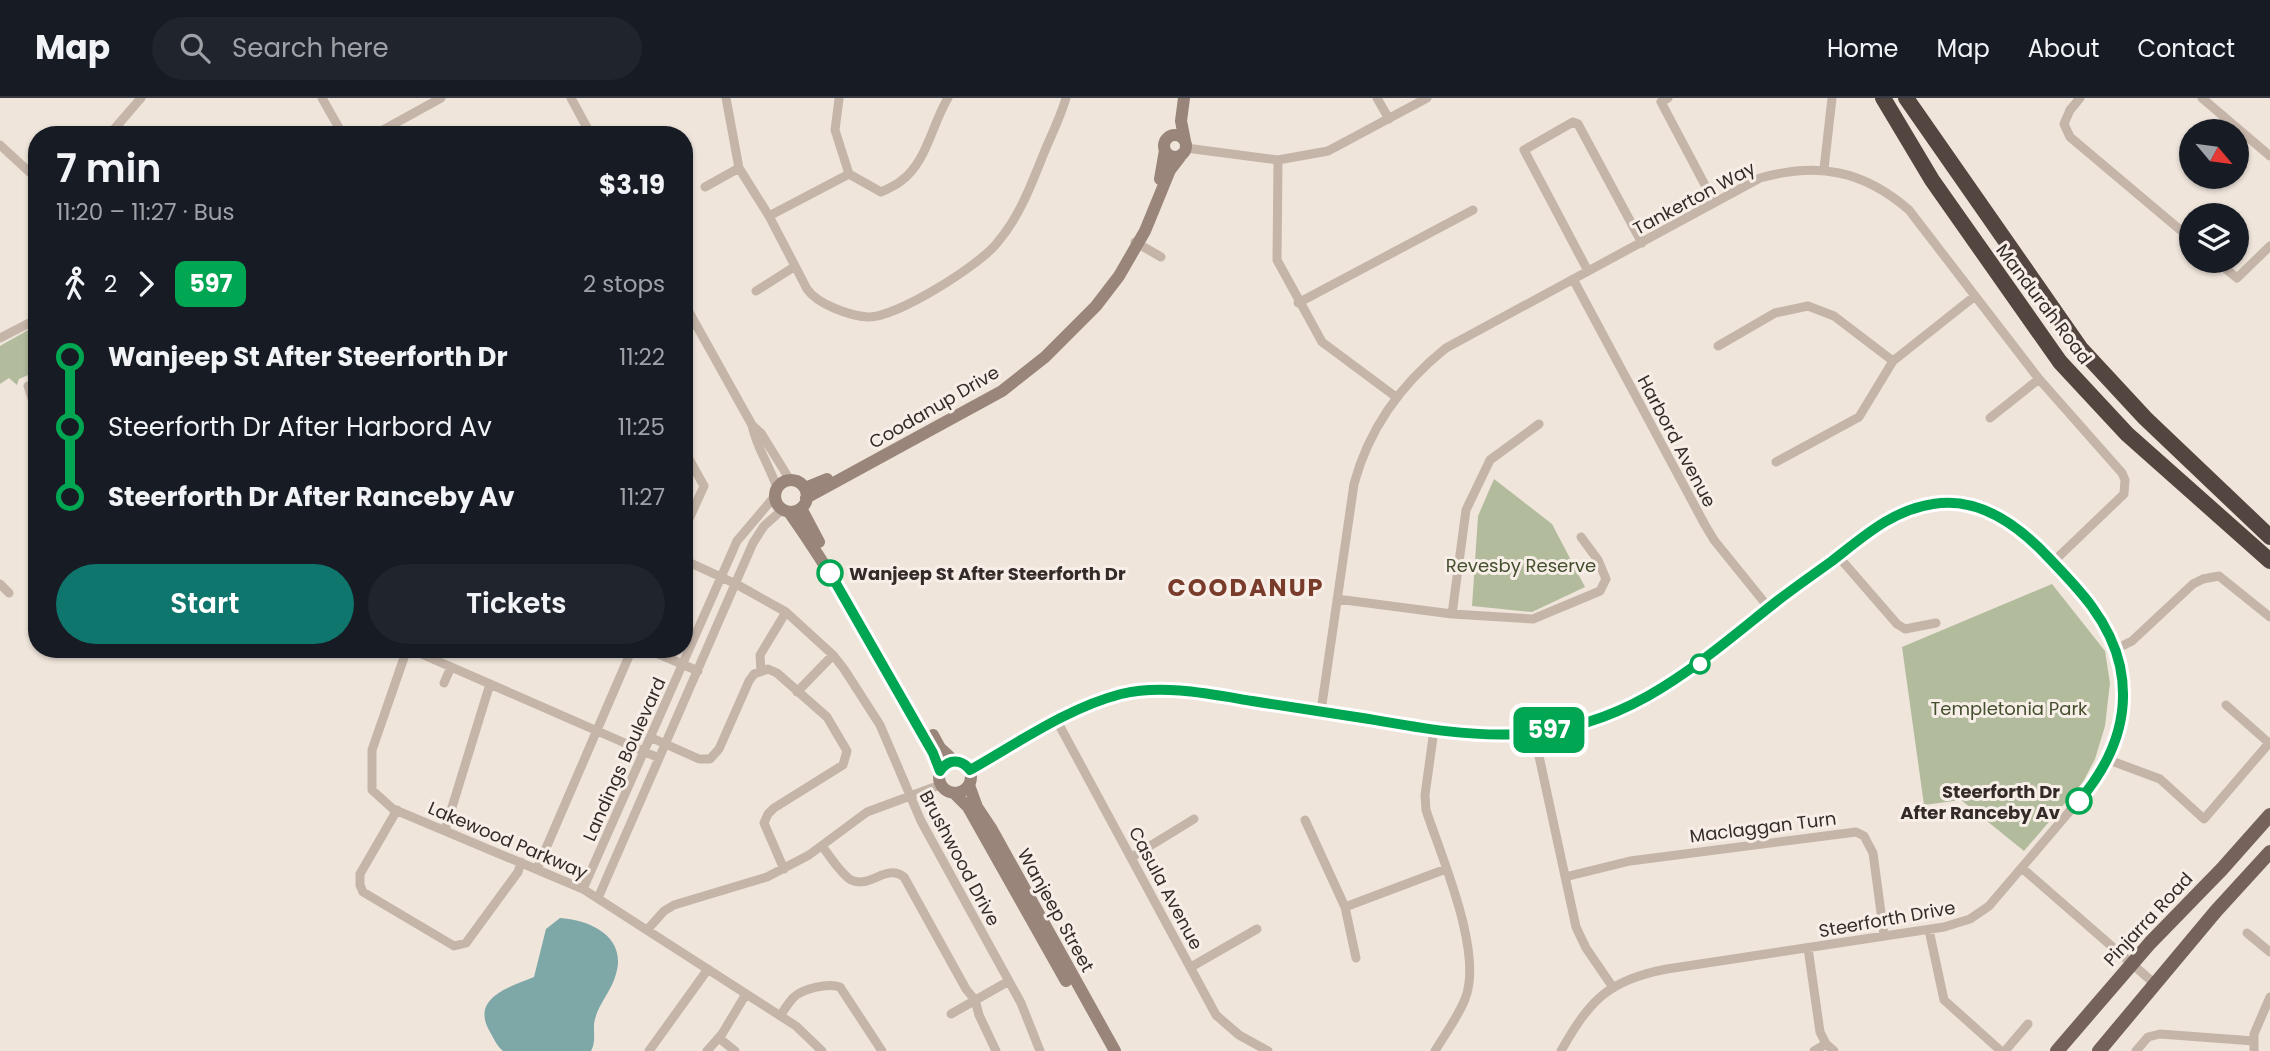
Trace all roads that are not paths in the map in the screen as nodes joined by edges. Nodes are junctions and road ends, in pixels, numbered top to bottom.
1 (140, 98) edge
2 (322, 98) edge
3 (441, 98) edge
4 (571, 98) edge
5 (726, 98) edge
6 (948, 98) edge
7 (1066, 98) edge
8 (1178, 98) edge
9 (1184, 98) edge
10 (1377, 98) edge
11 (1427, 98) edge
12 (1668, 98) edge
13 (1832, 98) edge
14 (1883, 98) edge
15 (1906, 98) edge
16 (2080, 98) edge
17 (2202, 98) edge
18 (839, 99) edge
19 (1389, 119) junction
20 (117, 126) edge
21 (338, 126) edge
22 (390, 126) edge
23 (586, 126) edge
24 (1166, 144) junction
25 (0, 145) edge
26 (1184, 149) junction
27 (2270, 156) edge
28 (1278, 160) junction
29 (739, 168) junction
30 (1824, 169) junction
31 (28, 171) edge
32 (849, 174) junction
33 (705, 187) dead end
34 (1714, 202) junction
35 (1473, 210) dead end
36 (769, 216) junction
37 (2179, 229) edge
38 (1136, 243) junction
39 (1642, 243) junction
40 (2270, 246) edge
41 (1161, 257) dead end
42 (2249, 266) edge
43 (794, 267) junction
44 (1588, 271) junction
45 (1573, 279) junction
46 (756, 291) dead end
47 (1975, 296) junction
48 (1298, 303) junction
49 (693, 319) edge
50 (28, 324) edge
51 (0, 338) edge
52 (1718, 346) dead end
53 (1893, 361) junction
54 (2039, 379) junction
55 (1396, 397) junction
56 (1990, 418) dead end
57 (1539, 424) dead end
58 (751, 425) junction
59 (1776, 462) dead end
60 (693, 466) edge
61 (789, 480) junction
62 (776, 492) junction
63 (797, 503) junction
64 (693, 510) edge
65 (1581, 537) dead end
66 (2270, 537) edge
67 (1838, 555) junction
68 (2270, 561) edge
69 (2053, 562) junction
70 (693, 564) edge
71 (721, 577) junction
72 (0, 584) edge
73 (736, 584) junction
74 (9, 593) dead end
75 (1337, 599) junction
76 (1769, 608) junction
77 (786, 612) junction
78 (1452, 614) junction
79 (2270, 617) edge
80 (1936, 623) dead end
81 (693, 642) edge
82 (2116, 649) junction
83 (833, 655) junction
84 (405, 658) edge
85 (430, 658) edge
86 (628, 658) edge
87 (667, 658) edge
88 (686, 658) edge
89 (683, 665) junction
90 (451, 667) junction
91 (698, 671) junction
92 (761, 671) junction
93 (444, 683) dead end
94 (490, 684) junction
95 (797, 692) junction
96 (2226, 705) dead end
97 (1321, 711) junction
98 (1058, 721) junction
99 (596, 730) junction
100 (1434, 730) junction
101 (1534, 733) junction
102 (652, 738) junction
103 (2270, 743) edge
104 (666, 744) junction
105 (646, 752) junction
106 (659, 758) junction
107 (2109, 760) junction
108 (954, 761) junction
109 (970, 770) junction
110 (940, 771) junction
111 (940, 785) junction
112 (969, 785) junction
113 (955, 794) junction
114 (908, 796) junction
115 (397, 810) junction
116 (2270, 815) edge
117 (1194, 819) dead end
118 (1305, 820) dead end
119 (445, 830) junction
120 (822, 846) junction
121 (2270, 852) edge
122 (1132, 857) junction
123 (520, 862) junction
124 (537, 869) junction
125 (784, 869) junction
126 (1446, 869) junction
127 (2022, 869) junction
128 (1564, 877) junction
129 (583, 888) junction
130 (598, 898) junction
131 (1345, 907) junction
132 (1257, 929) dead end
133 (647, 930) junction
134 (1929, 930) junction
135 (2247, 933) dead end
136 (1884, 936) junction
137 (1808, 948) junction
138 (2270, 952) edge
139 (1356, 958) dead end
140 (2131, 964) junction
141 (1191, 967) junction
142 (708, 969) junction
143 (1009, 981) junction
144 (2155, 984) junction
145 (1612, 986) junction
146 (746, 994) junction
147 (2270, 997) edge
148 (975, 1000) junction
149 (951, 1014) dead end
150 (780, 1016) junction
151 (2028, 1024) dead end
152 (719, 1038) junction
153 (1826, 1044) junction
154 (2254, 1046) edge
155 (649, 1051) edge
156 (707, 1051) edge
157 (735, 1051) edge
158 (822, 1051) edge
159 (882, 1051) edge
160 (996, 1051) edge
161 (1040, 1051) edge
162 (1105, 1051) edge
163 (1115, 1051) edge
164 (1268, 1051) edge
165 (1435, 1051) edge
166 (1561, 1051) edge
167 (1814, 1051) edge
168 (1834, 1051) edge
169 (2003, 1051) edge
170 (2057, 1051) edge
171 (2099, 1051) edge
172 (2136, 1051) edge

1 - 20 street
2 - 21 street
3 - 22 street
4 - 23 street
5 - 29 street
6 - 32 street
7 - 43 street
8 - 24 main road, Coodanup Drive
9 - 26 main road
10 - 19 street
11 - 19 street
12 - 34 street
13 - 30 street
14 - 68 highway, Mandurah Road
15 - 66 highway, Mandurah Road
16 - 37 street
17 - 27 street
18 - 32 street
19 - 28 street
24 - 26 main road
24 - 26 main road
24 - 38 main road, Coodanup Drive
25 - 31 street
26 - 28 street
26 - 38 main road, Coodanup Drive
28 - 48 street
29 - 33 street
29 - 36 street
30 - 34 street, Tankerton Way
30 - 47 street, Tankerton Way
32 - 36 street
34 - 39 street, Tankerton Way
35 - 48 street
36 - 43 street
38 - 41 street
38 - 63 main road, Coodanup Drive
39 - 44 street, Tankerton Way
39 - 44 street
40 - 42 street
43 - 46 street
44 - 45 street, Tankerton Way
45 - 55 street, Tankerton Way
45 - 76 street, Harbord Avenue
47 - 53 street
47 - 54 street, Tankerton Way
48 - 55 street
49 - 58 street
50 - 51 street
52 - 53 street
53 - 59 street
54 - 56 street
54 - 69 street, Tankerton Way
55 - 75 street, Tankerton Way
57 - 78 street
58 - 61 street
58 - 62 street
60 - 64 street
61 - 62 main road
61 - 63 main road
62 - 63 main road
62 - 71 street, Landings Boulevard
63 - 73 street, Landings Boulevard
63 - 108 main road
63 - 110 main road
65 - 78 street
67 - 69 street, Steerforth Drive
67 - 76 street, Steerforth Drive
67 - 80 street
69 - 82 street, Steerforth Drive
70 - 71 street, Brushwood Drive
71 - 73 street, Brushwood Drive
71 - 81 street, Landings Boulevard
72 - 74 street
73 - 77 street, Brushwood Drive
73 - 91 street, Landings Boulevard
75 - 78 street
75 - 97 street, Tankerton Way
76 - 101 street, Steerforth Drive
77 - 83 street, Brushwood Drive
77 - 92 street
79 - 82 street
82 - 107 street, Steerforth Drive
83 - 95 street
83 - 114 street, Brushwood Drive
84 - 115 street, Lakewood Parkway
85 - 90 street
86 - 99 street
87 - 89 street
88 - 89 street, Landings Boulevard
89 - 91 street
89 - 102 street, Landings Boulevard
90 - 93 street
90 - 94 street
91 - 104 street, Landings Boulevard
92 - 95 street
92 - 104 street
94 - 99 street
94 - 119 street
95 - 125 street
96 - 103 street
97 - 98 street, Steerforth Drive
97 - 100 street, Steerforth Drive
98 - 109 street, Steerforth Drive
98 - 122 street, Casula Avenue
99 - 105 street
99 - 124 street
100 - 101 street, Steerforth Drive
100 - 126 street
101 - 128 street
102 - 104 street
102 - 105 street, Landings Boulevard
103 - 107 street
104 - 106 street, Landings Boulevard
105 - 106 street
105 - 129 street, Landings Boulevard
106 - 130 street, Landings Boulevard
107 - 127 street, Steerforth Drive
108 - 109 main road
108 - 110 main road
109 - 112 main road
110 - 111 main road
111 - 113 main road
111 - 114 street
112 - 113 main road
112 - 163 main road, Wanjeep Street
113 - 162 main road, Wanjeep Street
114 - 120 street
114 - 143 street, Brushwood Drive
115 - 119 street, Lakewood Parkway
115 - 123 street
116 - 140 main road, Pinjarra Road
117 - 122 street
118 - 131 street
119 - 123 street, Lakewood Parkway
120 - 125 street
120 - 148 street
121 - 144 main road
122 - 141 street, Casula Avenue
123 - 124 street, Lakewood Parkway
124 - 129 street, Lakewood Parkway
125 - 133 street
126 - 131 street
126 - 165 street
127 - 134 street, Steerforth Drive
127 - 140 street
128 - 136 street, Maclaggan Turn
128 - 145 street
129 - 130 street, Lakewood Parkway
130 - 133 street, Lakewood Parkway
131 - 139 street
132 - 141 street
133 - 142 street, Lakewood Parkway
134 - 136 street, Steerforth Drive
134 - 169 street
135 - 138 street
136 - 137 street, Steerforth Drive
137 - 145 street, Steerforth Drive
137 - 153 street
140 - 144 street
140 - 170 main road, Pinjarra Road
141 - 164 street, Casula Avenue
142 - 146 street, Lakewood Parkway
142 - 155 street
143 - 148 street
143 - 161 street, Brushwood Drive
144 - 171 main road
145 - 166 street, Steerforth Drive
146 - 150 street, Lakewood Parkway
146 - 152 street
147 - 154 street
148 - 149 street
148 - 160 street
150 - 158 street, Lakewood Parkway
150 - 159 street
151 - 169 street
152 - 156 street
152 - 157 street
153 - 167 street
153 - 168 street
154 - 172 street

